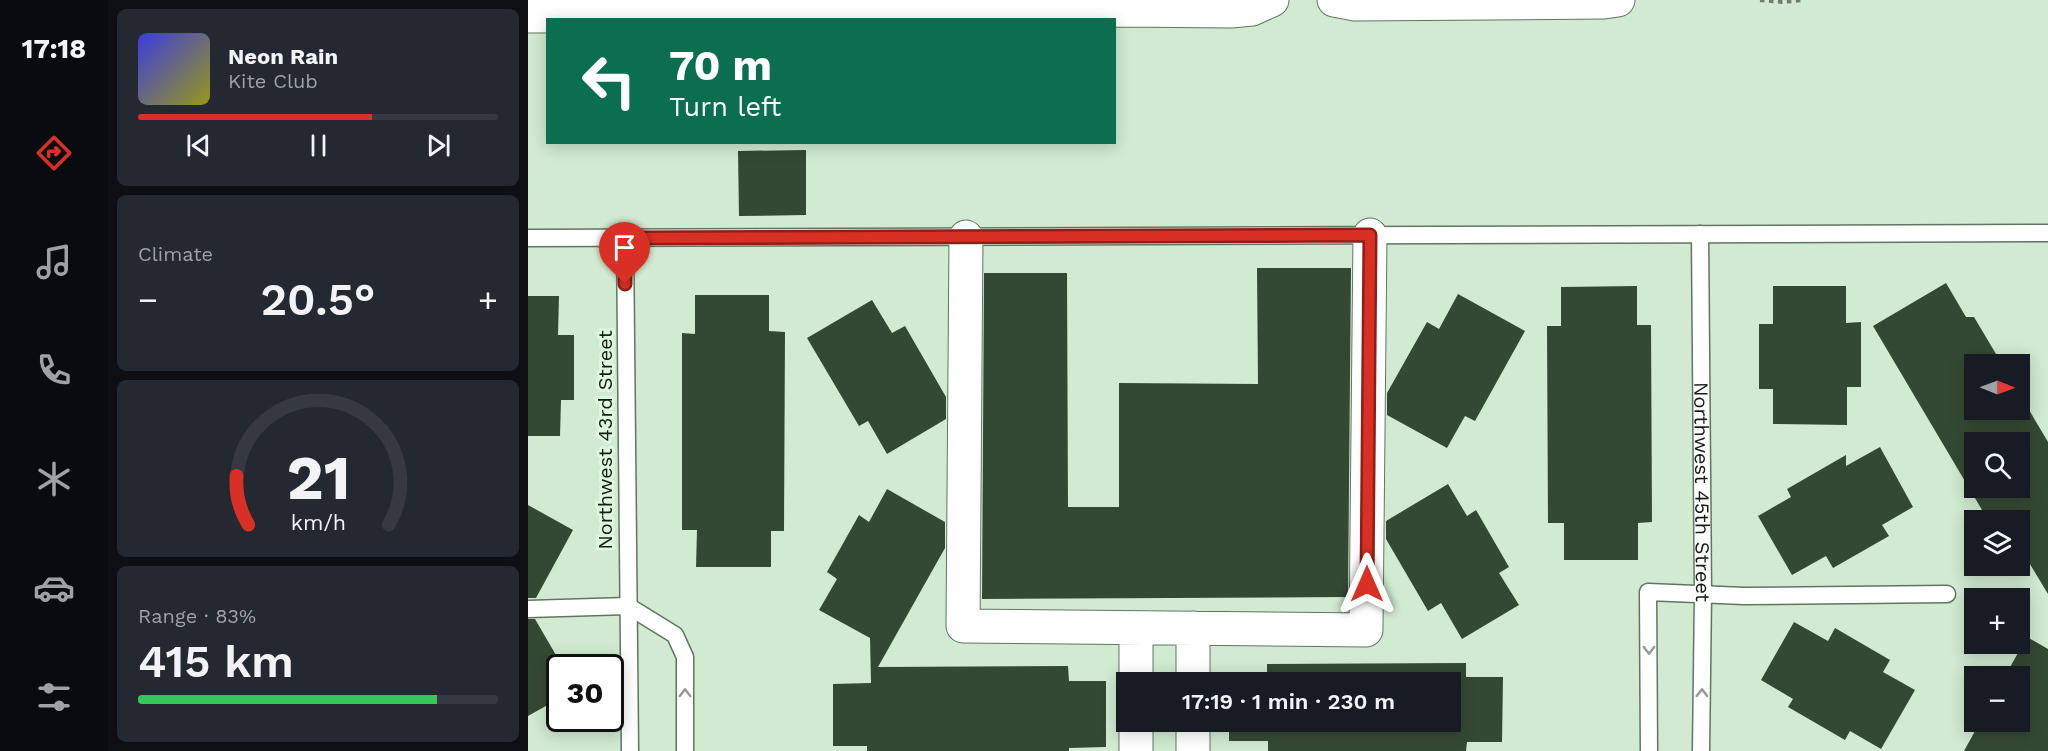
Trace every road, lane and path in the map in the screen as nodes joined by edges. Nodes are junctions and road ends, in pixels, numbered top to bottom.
1 (1272, 0) edge
2 (1334, 0) edge
3 (1618, 0) edge
4 (1760, 0) edge
5 (1804, 0) edge
6 (528, 16) edge
7 (2048, 232) edge
8 (1700, 234) junction
9 (1370, 235) junction
10 (966, 237) junction
11 (528, 238) edge
12 (625, 238) junction
13 (1703, 594) junction
14 (1947, 594) dead end
15 (628, 606) junction
16 (528, 609) edge
17 (1136, 628) junction
18 (1193, 628) junction
19 (1136, 672) edge
20 (1193, 672) edge
21 (1136, 732) edge
22 (1193, 732) edge
23 (630, 751) edge
24 (685, 751) edge
25 (1136, 751) edge
26 (1193, 751) edge
27 (1649, 751) edge
28 (1701, 751) edge

1 - 6 street
2 - 3 street
4 - 5 path
7 - 8 lane
8 - 9 lane
8 - 13 lane, Northwest 45th Street
9 - 10 lane
9 - 18 street
10 - 12 lane
10 - 17 street
11 - 12 lane
12 - 15 lane, Northwest 43rd Street
13 - 14 lane
13 -> 27 lane
28 -> 13 lane, Northwest 45th Street
15 - 16 lane
15 - 23 lane, Northwest 43rd Street
24 -> 15 lane
17 - 18 street
17 - 19 street
18 - 20 street
21 - 25 street
22 - 26 street

